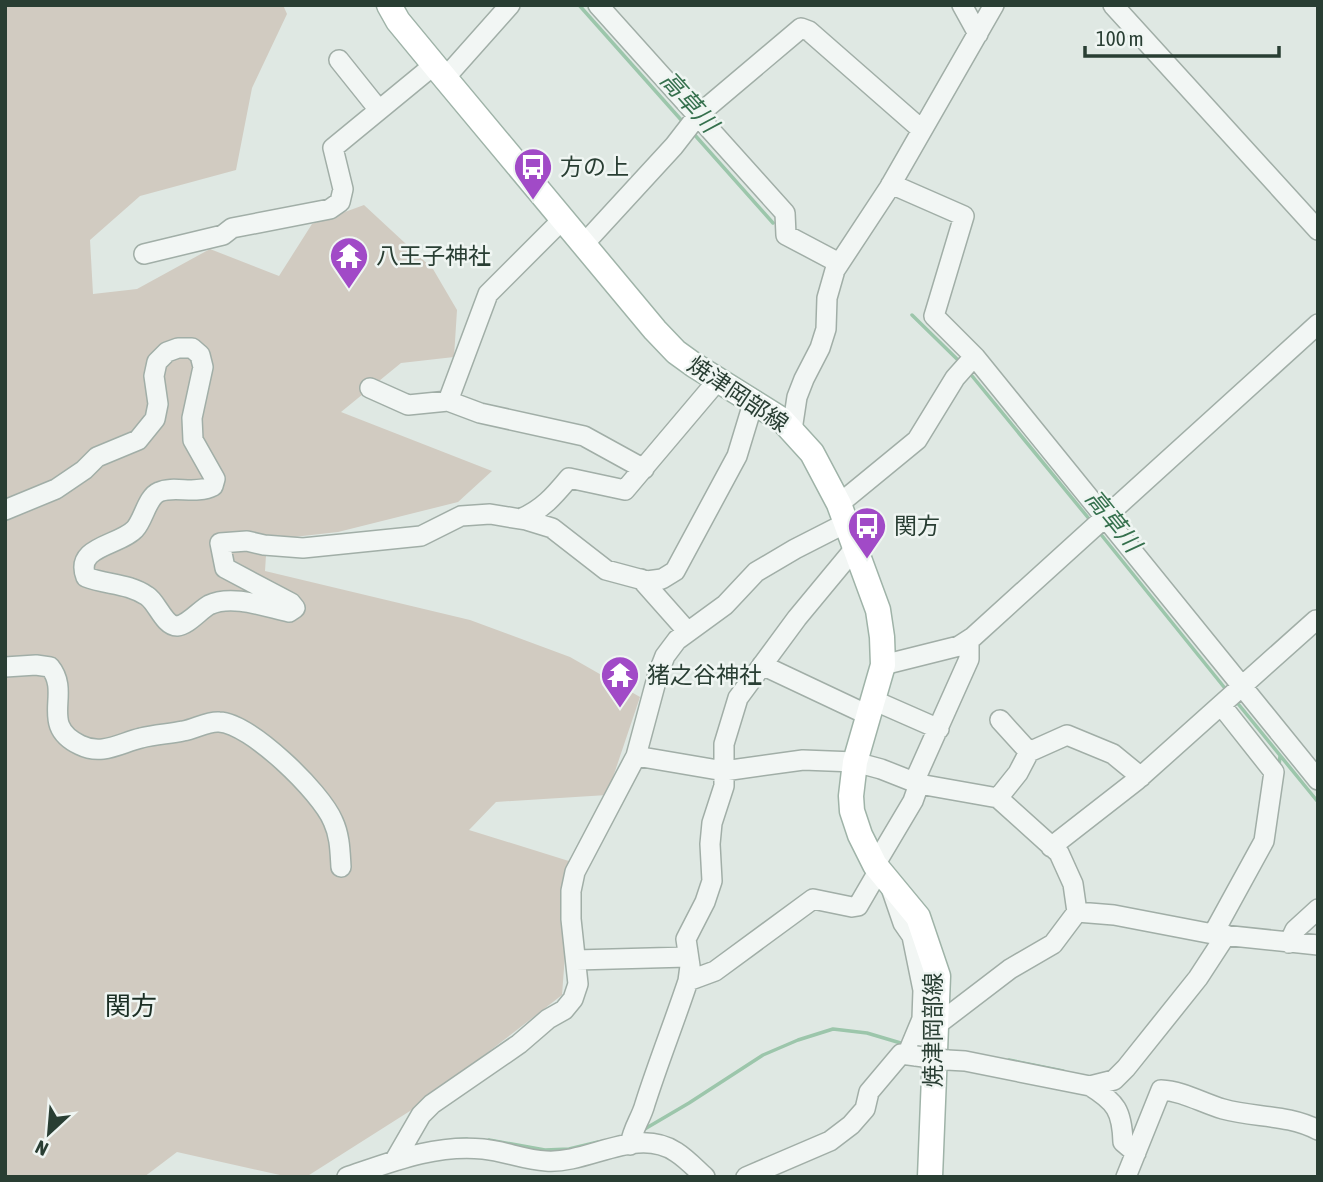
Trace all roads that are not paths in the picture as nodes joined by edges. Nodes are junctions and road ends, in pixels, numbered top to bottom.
1 (389, 5) edge
2 (510, 5) edge
3 (598, 5) edge
4 (962, 5) edge
5 (994, 5) edge
6 (1113, 5) edge
7 (978, 34) junction
8 (339, 60) dead end
9 (439, 71) junction
10 (379, 110) junction
11 (690, 124) junction
12 (922, 130) junction
13 (891, 184) junction
14 (562, 220) junction
15 (1318, 230) edge
16 (583, 245) junction
17 (144, 254) dead end
18 (839, 263) junction
19 (1318, 324) edge
20 (965, 367) dead end
21 (718, 380) junction
22 (370, 388) dead end
23 (754, 400) junction
24 (448, 401) junction
25 (792, 429) junction
26 (644, 469) junction
27 (5, 510) edge
28 (843, 514) junction
29 (520, 519) junction
30 (1103, 519) junction
31 (855, 548) junction
32 (641, 579) junction
33 (1316, 620) dead end
34 (688, 632) junction
35 (969, 640) junction
36 (762, 665) junction
37 (883, 665) junction
38 (5, 667) edge
39 (1231, 696) junction
40 (871, 708) junction
41 (1000, 720) dead end
42 (939, 729) junction
43 (1029, 752) junction
44 (636, 756) junction
45 (855, 762) junction
46 (724, 771) junction
47 (1140, 777) junction
48 (1318, 780) edge
49 (916, 783) junction
50 (998, 798) junction
51 (1051, 847) junction
52 (341, 867) dead end
53 (881, 871) junction
54 (1318, 909) edge
55 (1077, 912) junction
56 (1219, 934) junction
57 (1289, 943) junction
58 (1318, 945) edge
59 (687, 957) junction
60 (576, 960) junction
61 (688, 981) junction
62 (938, 1024) junction
63 (912, 1056) junction
64 (1090, 1086) junction
65 (1318, 1130) edge
66 (630, 1144) junction
67 (1136, 1153) junction
68 (395, 1160) junction
69 (347, 1177) edge
70 (705, 1177) edge
71 (746, 1177) edge
72 (930, 1177) edge
73 (1126, 1177) edge

1 - 9 main road, 焼津岡部線
2 - 9 street
3 - 11 street
4 - 7 street
5 - 7 street
6 - 15 street
7 - 12 street
8 - 10 street
9 - 10 street
9 - 14 main road, 焼津岡部線
10 - 17 street
11 - 12 street
11 - 16 street
11 - 18 street
12 - 13 street
13 - 18 street
13 - 30 street
14 - 16 main road, 焼津岡部線
14 - 24 street
16 - 21 main road, 焼津岡部線
18 - 25 street
19 - 30 street
20 - 28 street
21 - 23 main road, 焼津岡部線
21 - 26 street
22 - 24 street
23 - 25 main road, 焼津岡部線
23 - 32 street
24 - 26 street
25 - 28 main road, 焼津岡部線
26 - 29 street
27 - 29 street
28 - 31 main road, 焼津岡部線
28 - 34 street
29 - 32 street
30 - 35 street
30 - 39 street
31 - 36 street
31 - 37 main road, 焼津岡部線
32 - 34 street
33 - 39 street
34 - 44 street
35 - 37 street
35 - 42 street
36 - 40 street
36 - 46 street
37 - 40 main road, 焼津岡部線
38 - 52 street
39 - 47 street
39 - 48 street
39 - 56 street
40 - 42 street
40 - 45 main road, 焼津岡部線
41 - 43 street
42 - 49 street
43 - 47 street
43 - 50 street
44 - 46 street
44 - 60 street
45 - 46 street
45 - 49 street
45 - 53 main road, 焼津岡部線
46 - 59 street
47 - 51 street
49 - 50 street
49 - 53 street
50 - 51 street
51 - 55 street
53 - 61 street
53 - 62 main road, 焼津岡部線
53 - 63 street
54 - 57 street
55 - 56 street
55 - 62 street
56 - 57 street
56 - 64 street
57 - 58 street
59 - 60 street
59 - 61 street
60 - 68 street
61 - 66 street
62 - 72 main road, 焼津岡部線
63 - 64 street, bridge
63 - 71 street
64 - 67 street
65 - 67 street
66 - 68 street
66 - 70 street
67 - 73 street
68 - 69 street

